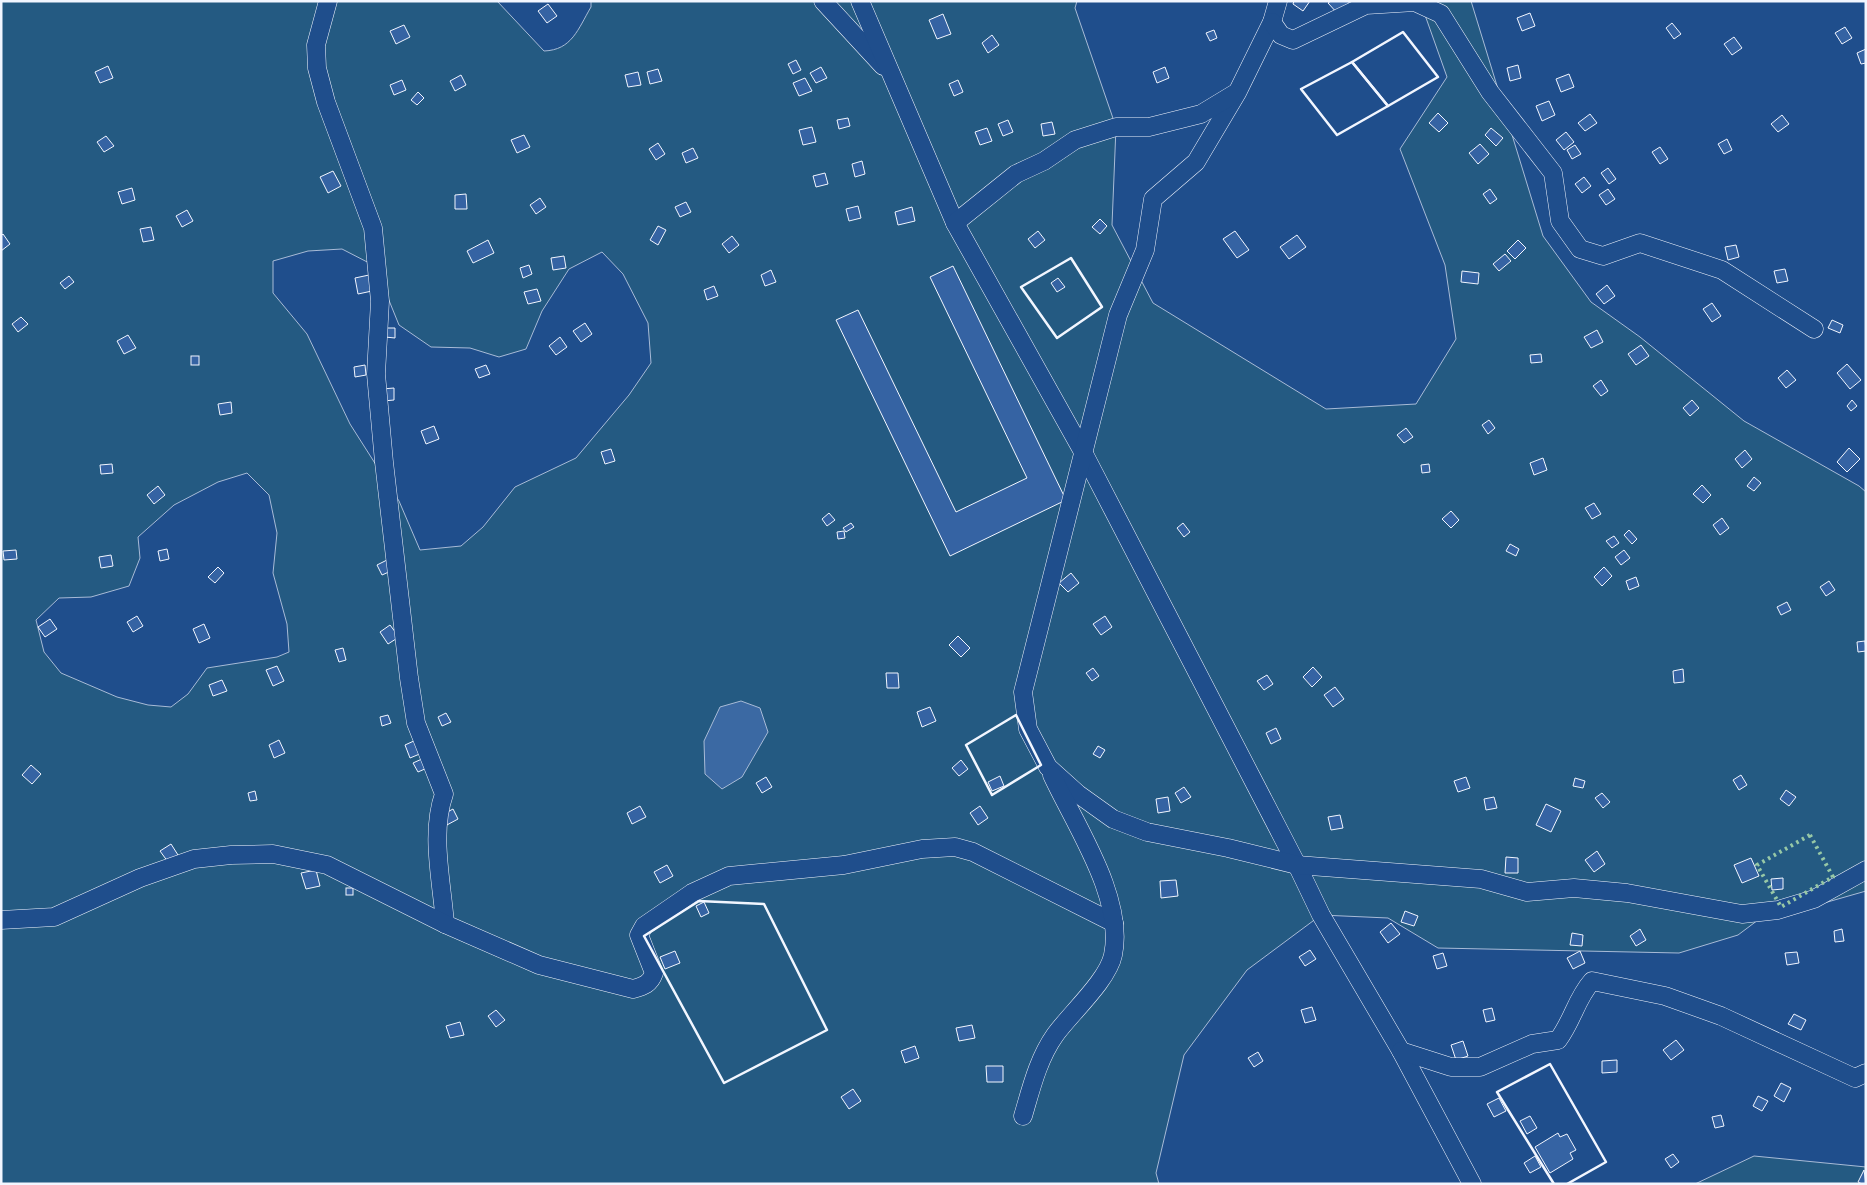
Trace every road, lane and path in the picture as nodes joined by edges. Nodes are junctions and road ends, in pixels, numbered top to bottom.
1 (328, 1) edge
2 (823, 1) edge
3 (860, 1) edge
4 (1278, 1) edge
5 (1272, 22) junction
6 (891, 73) junction
7 (1237, 93) junction
8 (955, 223) junction
9 (1814, 330) dead end
10 (1082, 450) junction
11 (1048, 768) junction
12 (1297, 865) junction
13 (1866, 870) edge
14 (1, 920) edge
15 (1114, 923) junction
16 (445, 924) junction
17 (1400, 1051) junction
18 (1866, 1073) edge
19 (1023, 1116) dead end
20 (1472, 1184) edge

1 - 16 street
2 - 6 street
3 - 6 street
4 - 5 street
5 - 7 street
5 - 9 street
6 - 8 street
7 - 8 street
7 - 10 street
8 - 10 street
10 - 11 street
10 - 12 street
11 - 12 street
11 - 15 street
12 - 13 street
12 - 17 street
14 - 16 street
15 - 16 street
15 - 19 street
17 - 18 street
17 - 20 street

